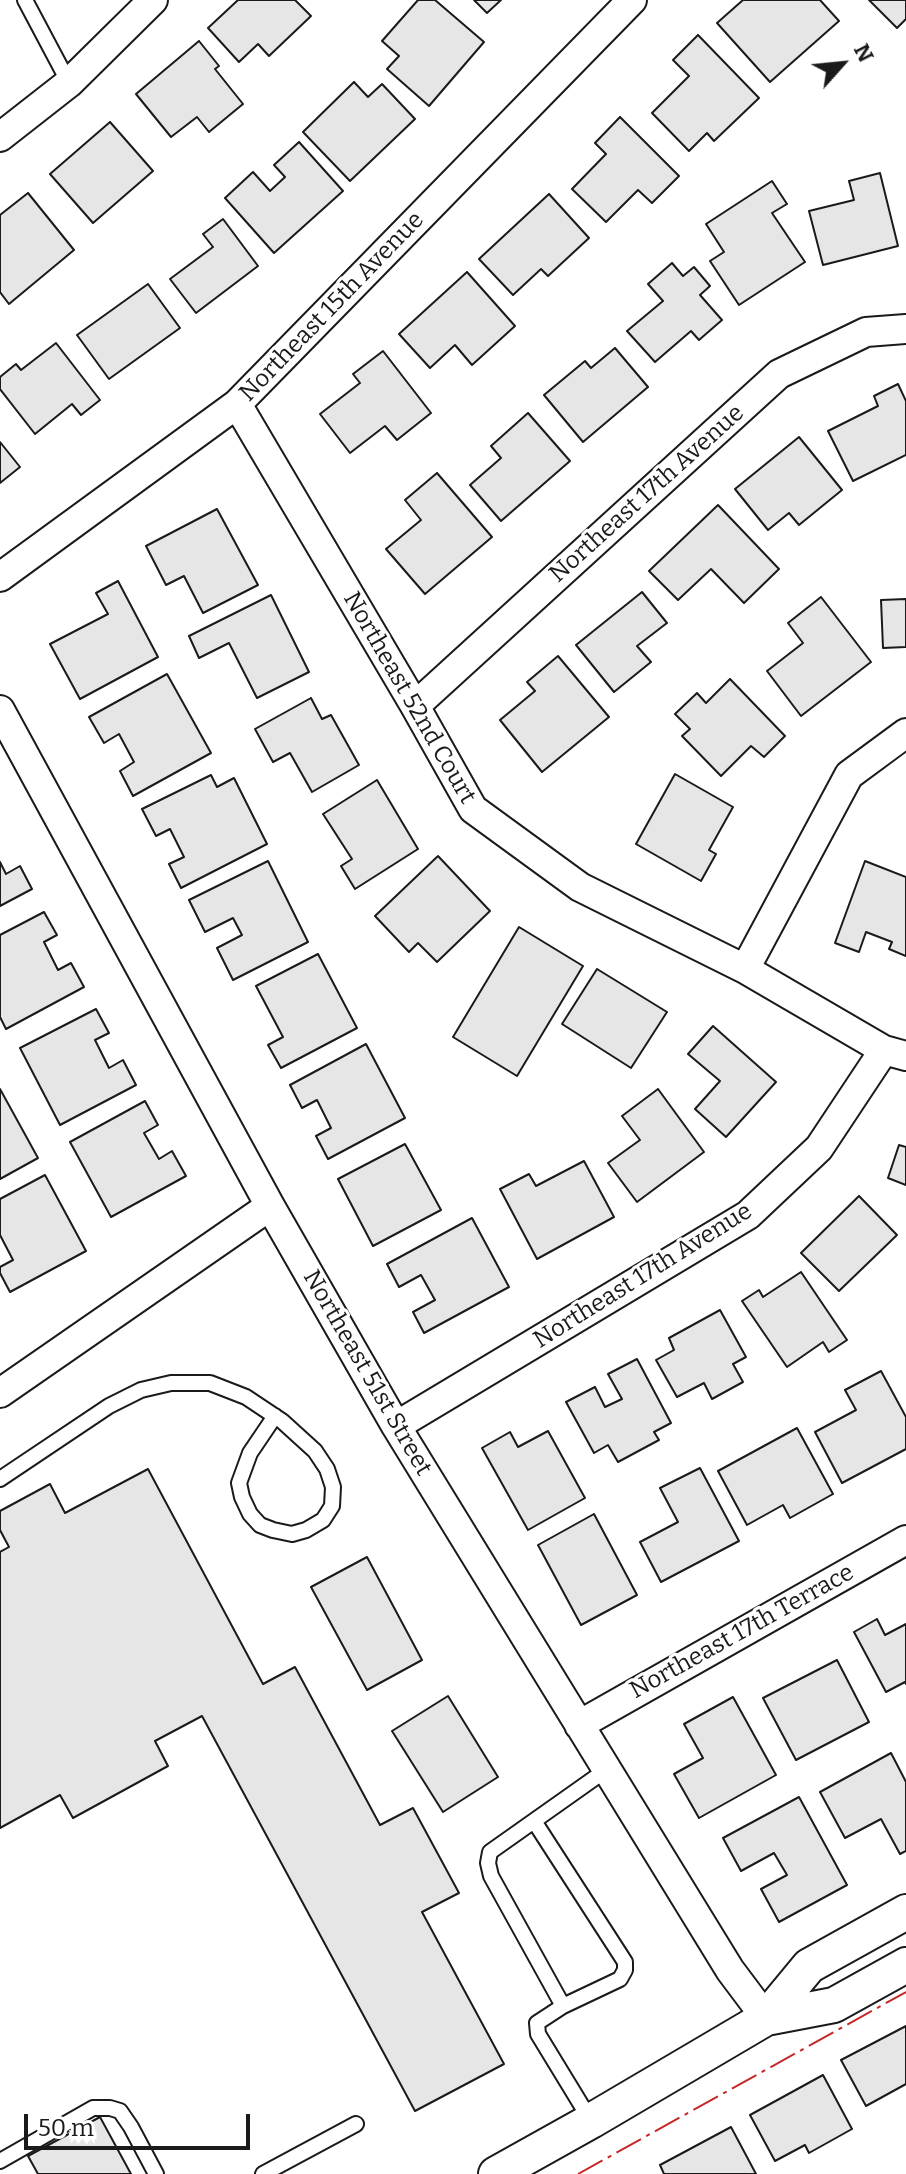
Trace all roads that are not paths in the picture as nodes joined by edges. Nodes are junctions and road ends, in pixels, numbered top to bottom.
1 (25, 0) edge
2 (153, 0) edge
3 (632, 0) edge
4 (69, 83) junction
5 (0, 137) edge
6 (906, 329) edge
7 (237, 404) junction
8 (0, 577) edge
9 (415, 706) junction
10 (0, 710) edge
11 (906, 733) edge
12 (745, 969) junction
13 (895, 1053) edge
14 (270, 1206) junction
15 (0, 1393) edge
16 (275, 1416) junction
17 (396, 1426) junction
18 (0, 1479) edge
19 (906, 1540) edge
20 (579, 1725) junction
21 (606, 1770) junction
22 (534, 1821) junction
23 (906, 1912) edge
24 (906, 1965) edge
25 (563, 2006) junction
26 (766, 2018) junction
27 (591, 2121) junction
28 (356, 2124) dead end
29 (0, 2161) edge
30 (156, 2174) edge
31 (263, 2174) edge
32 (496, 2174) edge

1 - 4 lane
2 - 4 street
3 - 7 street, Northeast 15th Avenue
4 - 5 street
6 - 9 street, Northeast 17th Avenue
7 - 8 street, Northeast 15th Avenue
7 - 9 street, Northeast 52nd Court
9 - 12 street, Northeast 52nd Court
10 - 14 street, Northeast 51st Street
11 - 12 street
12 - 13 street, Northeast 52nd Court
13 - 17 street, Northeast 17th Avenue
14 - 15 street
14 - 17 street, Northeast 51st Street
16 - 16 lane
16 - 18 lane
17 - 20 street, Northeast 51st Street
19 - 20 street, Northeast 17th Terrace
20 - 21 street, Northeast 51st Street
21 - 22 lane
21 - 26 street, Northeast 51st Street
22 - 25 lane
22 - 25 lane
23 - 26 street
24 - 26 street
25 - 27 lane
26 - 27 street
27 - 32 street
28 - 31 lane
29 - 30 lane

